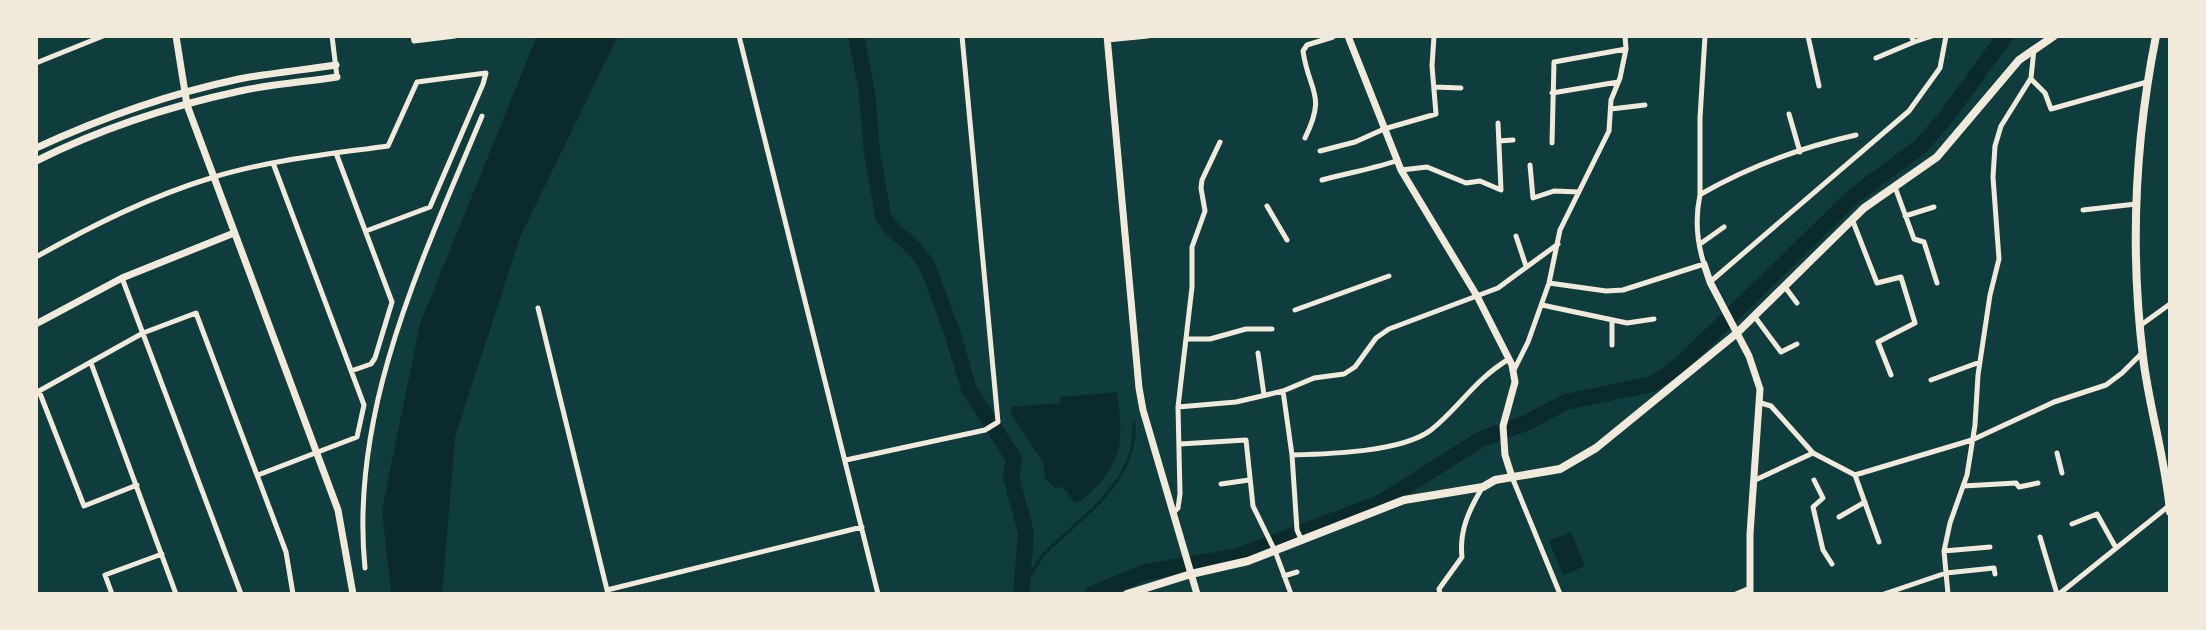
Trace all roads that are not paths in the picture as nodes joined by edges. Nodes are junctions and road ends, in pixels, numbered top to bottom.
1 (102, 36) edge
2 (176, 36) edge
3 (332, 36) edge
4 (413, 36) edge
5 (455, 36) edge
6 (739, 36) edge
7 (962, 36) edge
8 (1148, 36) edge
9 (1348, 36) edge
10 (1434, 36) edge
11 (1625, 36) edge
12 (1705, 36) edge
13 (1808, 36) edge
14 (1932, 36) edge
15 (1946, 36) edge
16 (2054, 36) edge
17 (2156, 36) edge
18 (1333, 37) edge
19 (1107, 38) edge
20 (1913, 39) edge
21 (2035, 48) junction
22 (1626, 49) junction
23 (1876, 58) dead end
24 (36, 63) edge
25 (336, 65) junction
26 (337, 77) joint
27 (2031, 79) junction
28 (1618, 82) junction
29 (2147, 82) junction
30 (1819, 86) dead end
31 (1434, 87) junction
32 (1461, 88) dead end
33 (185, 92) junction
34 (1552, 93) junction
35 (187, 105) junction
36 (1645, 105) dead end
37 (1611, 109) junction
38 (1789, 114) dead end
39 (482, 116) dead end
40 (1498, 123) dead end
41 (1384, 129) junction
42 (1856, 135) dead end
43 (1305, 138) dead end
44 (1513, 140) dead end
45 (1499, 141) junction
46 (1220, 142) dead end
47 (1552, 143) dead end
48 (36, 148) edge
49 (1320, 151) dead end
50 (1800, 152) junction
51 (336, 153) junction
52 (36, 161) edge
53 (1396, 161) junction
54 (273, 163) junction
55 (1530, 165) dead end
56 (1401, 170) junction
57 (213, 177) junction
58 (1322, 180) dead end
59 (1895, 187) junction
60 (1579, 192) junction
61 (1700, 195) junction
62 (2137, 204) junction
63 (1267, 206) dead end
64 (1934, 207) dead end
65 (2083, 210) dead end
66 (1905, 216) junction
67 (1852, 218) junction
68 (1724, 227) dead end
69 (366, 231) junction
70 (234, 233) junction
71 (1516, 236) dead end
72 (1287, 240) dead end
73 (1558, 244) junction
74 (1700, 244) junction
75 (36, 257) edge
76 (1704, 264) junction
77 (1526, 266) junction
78 (1389, 276) dead end
79 (122, 278) junction
80 (1710, 282) junction
81 (1549, 283) junction
82 (1937, 283) dead end
83 (1784, 286) junction
84 (1477, 296) junction
85 (1797, 303) dead end
86 (2170, 304) edge
87 (1542, 305) junction
88 (538, 308) dead end
89 (1295, 310) dead end
90 (1754, 316) junction
91 (1654, 319) dead end
92 (1612, 320) junction
93 (36, 324) edge
94 (2140, 326) junction
95 (1272, 329) dead end
96 (1736, 330) junction
97 (143, 333) junction
98 (1187, 339) junction
99 (1797, 344) dead end
100 (1612, 345) dead end
101 (1258, 353) dead end
102 (2142, 353) junction
103 (1510, 359) junction
104 (1980, 362) junction
105 (91, 363) junction
106 (351, 371) junction
107 (1514, 371) junction
108 (1891, 375) dead end
109 (1931, 380) dead end
110 (1283, 391) junction
111 (1264, 395) junction
112 (1761, 403) junction
113 (1178, 407) junction
114 (1972, 440) junction
115 (1180, 444) junction
116 (317, 453) junction
117 (1813, 453) junction
118 (2057, 453) dead end
119 (1292, 455) junction
120 (846, 460) junction
121 (2062, 473) dead end
122 (258, 475) junction
123 (1855, 475) junction
124 (1512, 477) junction
125 (1249, 480) junction
126 (1814, 480) dead end
127 (1753, 481) junction
128 (2038, 483) dead end
129 (1221, 484) dead end
130 (137, 485) junction
131 (1963, 486) junction
132 (1483, 487) junction
133 (1865, 502) junction
134 (2170, 505) edge
135 (1174, 512) junction
136 (2170, 512) edge
137 (1839, 517) dead end
138 (2072, 524) dead end
139 (862, 527) junction
140 (1299, 535) junction
141 (2040, 537) dead end
142 (1879, 542) dead end
143 (1990, 547) dead end
144 (2116, 548) junction
145 (1274, 549) junction
146 (1944, 551) junction
147 (162, 554) junction
148 (1832, 564) dead end
149 (365, 568) dead end
150 (1297, 572) dead end
151 (1946, 573) junction
152 (1191, 574) junction
153 (1995, 574) dead end
154 (1284, 576) junction
155 (1750, 591) edge
156 (608, 592) edge
157 (112, 594) edge
158 (176, 594) edge
159 (241, 594) edge
160 (293, 594) edge
161 (353, 594) edge
162 (878, 594) edge
163 (1127, 594) edge
164 (1197, 594) edge
165 (1291, 594) edge
166 (1440, 594) edge
167 (1560, 594) edge
168 (1736, 594) edge
169 (1884, 594) edge
170 (1948, 594) edge
171 (2058, 594) edge

1 - 24 street
2 - 33 street
3 - 25 street
4 - 5 street
6 - 120 street
7 - 120 street
8 - 19 street
9 - 41 street
10 - 31 street
11 - 22 street
12 - 61 street
13 - 30 street
14 - 20 street
15 - 80 street
16 - 21 main road
17 - 29 main road
18 - 43 street
19 - 135 street
20 - 23 street
21 - 27 street
21 - 59 main road
22 - 28 street
22 - 34 street
25 - 26 street
25 - 33 street
26 - 35 street
27 - 29 street
27 - 104 street
28 - 34 street
28 - 37 street
29 - 62 main road
31 - 32 street
31 - 41 street
33 - 35 street
33 - 48 street
34 - 47 street
35 - 52 street
35 - 57 street
36 - 37 street
37 - 60 street
38 - 50 street
39 - 149 street
40 - 45 street
41 - 49 street
41 - 53 street
42 - 50 street
44 - 45 street
45 - 56 street
46 - 98 street
50 - 61 street
51 - 54 street
51 - 69 street
51 - 69 street
53 - 56 street
53 - 58 street
54 - 57 street
54 - 106 street
55 - 60 street
56 - 84 street
57 - 70 street
57 - 75 street
59 - 66 street
59 - 67 main road
60 - 73 street
61 - 74 street
62 - 65 street
62 - 94 main road
63 - 72 street
64 - 66 street
66 - 82 street
67 - 83 main road
67 - 108 street
68 - 74 street
69 - 106 street
70 - 79 street
70 - 116 street
71 - 77 street
73 - 77 street
73 - 81 street
74 - 76 street
76 - 80 street
76 - 81 street
77 - 84 street
78 - 89 street
79 - 93 street
79 - 97 street
80 - 96 street
81 - 87 street
83 - 85 street
83 - 90 main road
84 - 103 street
84 - 110 street
86 - 94 street
87 - 92 street
87 - 107 street
88 - 156 street
90 - 96 main road
90 - 99 street
91 - 92 street
92 - 100 street
94 - 102 main road
95 - 98 street
96 - 112 street
96 - 124 main road
97 - 105 street
97 - 122 street
97 - 159 street
98 - 113 street
101 - 111 street
102 - 114 street
102 - 134 main road
103 - 107 street
103 - 119 street
104 - 109 street
104 - 114 street
105 - 130 street
105 - 130 street
106 - 116 street
107 - 124 street
110 - 111 street
110 - 119 street
111 - 113 street
112 - 117 street
112 - 127 street
113 - 115 street
114 - 123 street
114 - 131 street
115 - 125 street
115 - 135 street
116 - 122 street
116 - 161 street
117 - 123 street
117 - 127 street
118 - 121 street
119 - 140 street
120 - 139 street
122 - 160 street
123 - 133 street
124 - 132 main road
124 - 167 street
125 - 129 street
125 - 145 street
126 - 148 street
127 - 155 street
128 - 131 street
130 - 147 street
131 - 146 street
132 - 140 main road
132 - 166 street
133 - 137 street
133 - 142 street
134 - 136 main road
134 - 144 street
135 - 152 street
138 - 144 street
139 - 156 street
139 - 162 street
140 - 145 main road
141 - 171 street
143 - 146 street
144 - 171 street
145 - 152 main road
145 - 154 street
146 - 151 street
147 - 157 street
147 - 158 street
150 - 154 street
151 - 153 street
151 - 169 street
151 - 170 street
152 - 163 main road
152 - 164 street
154 - 165 street
155 - 168 street

